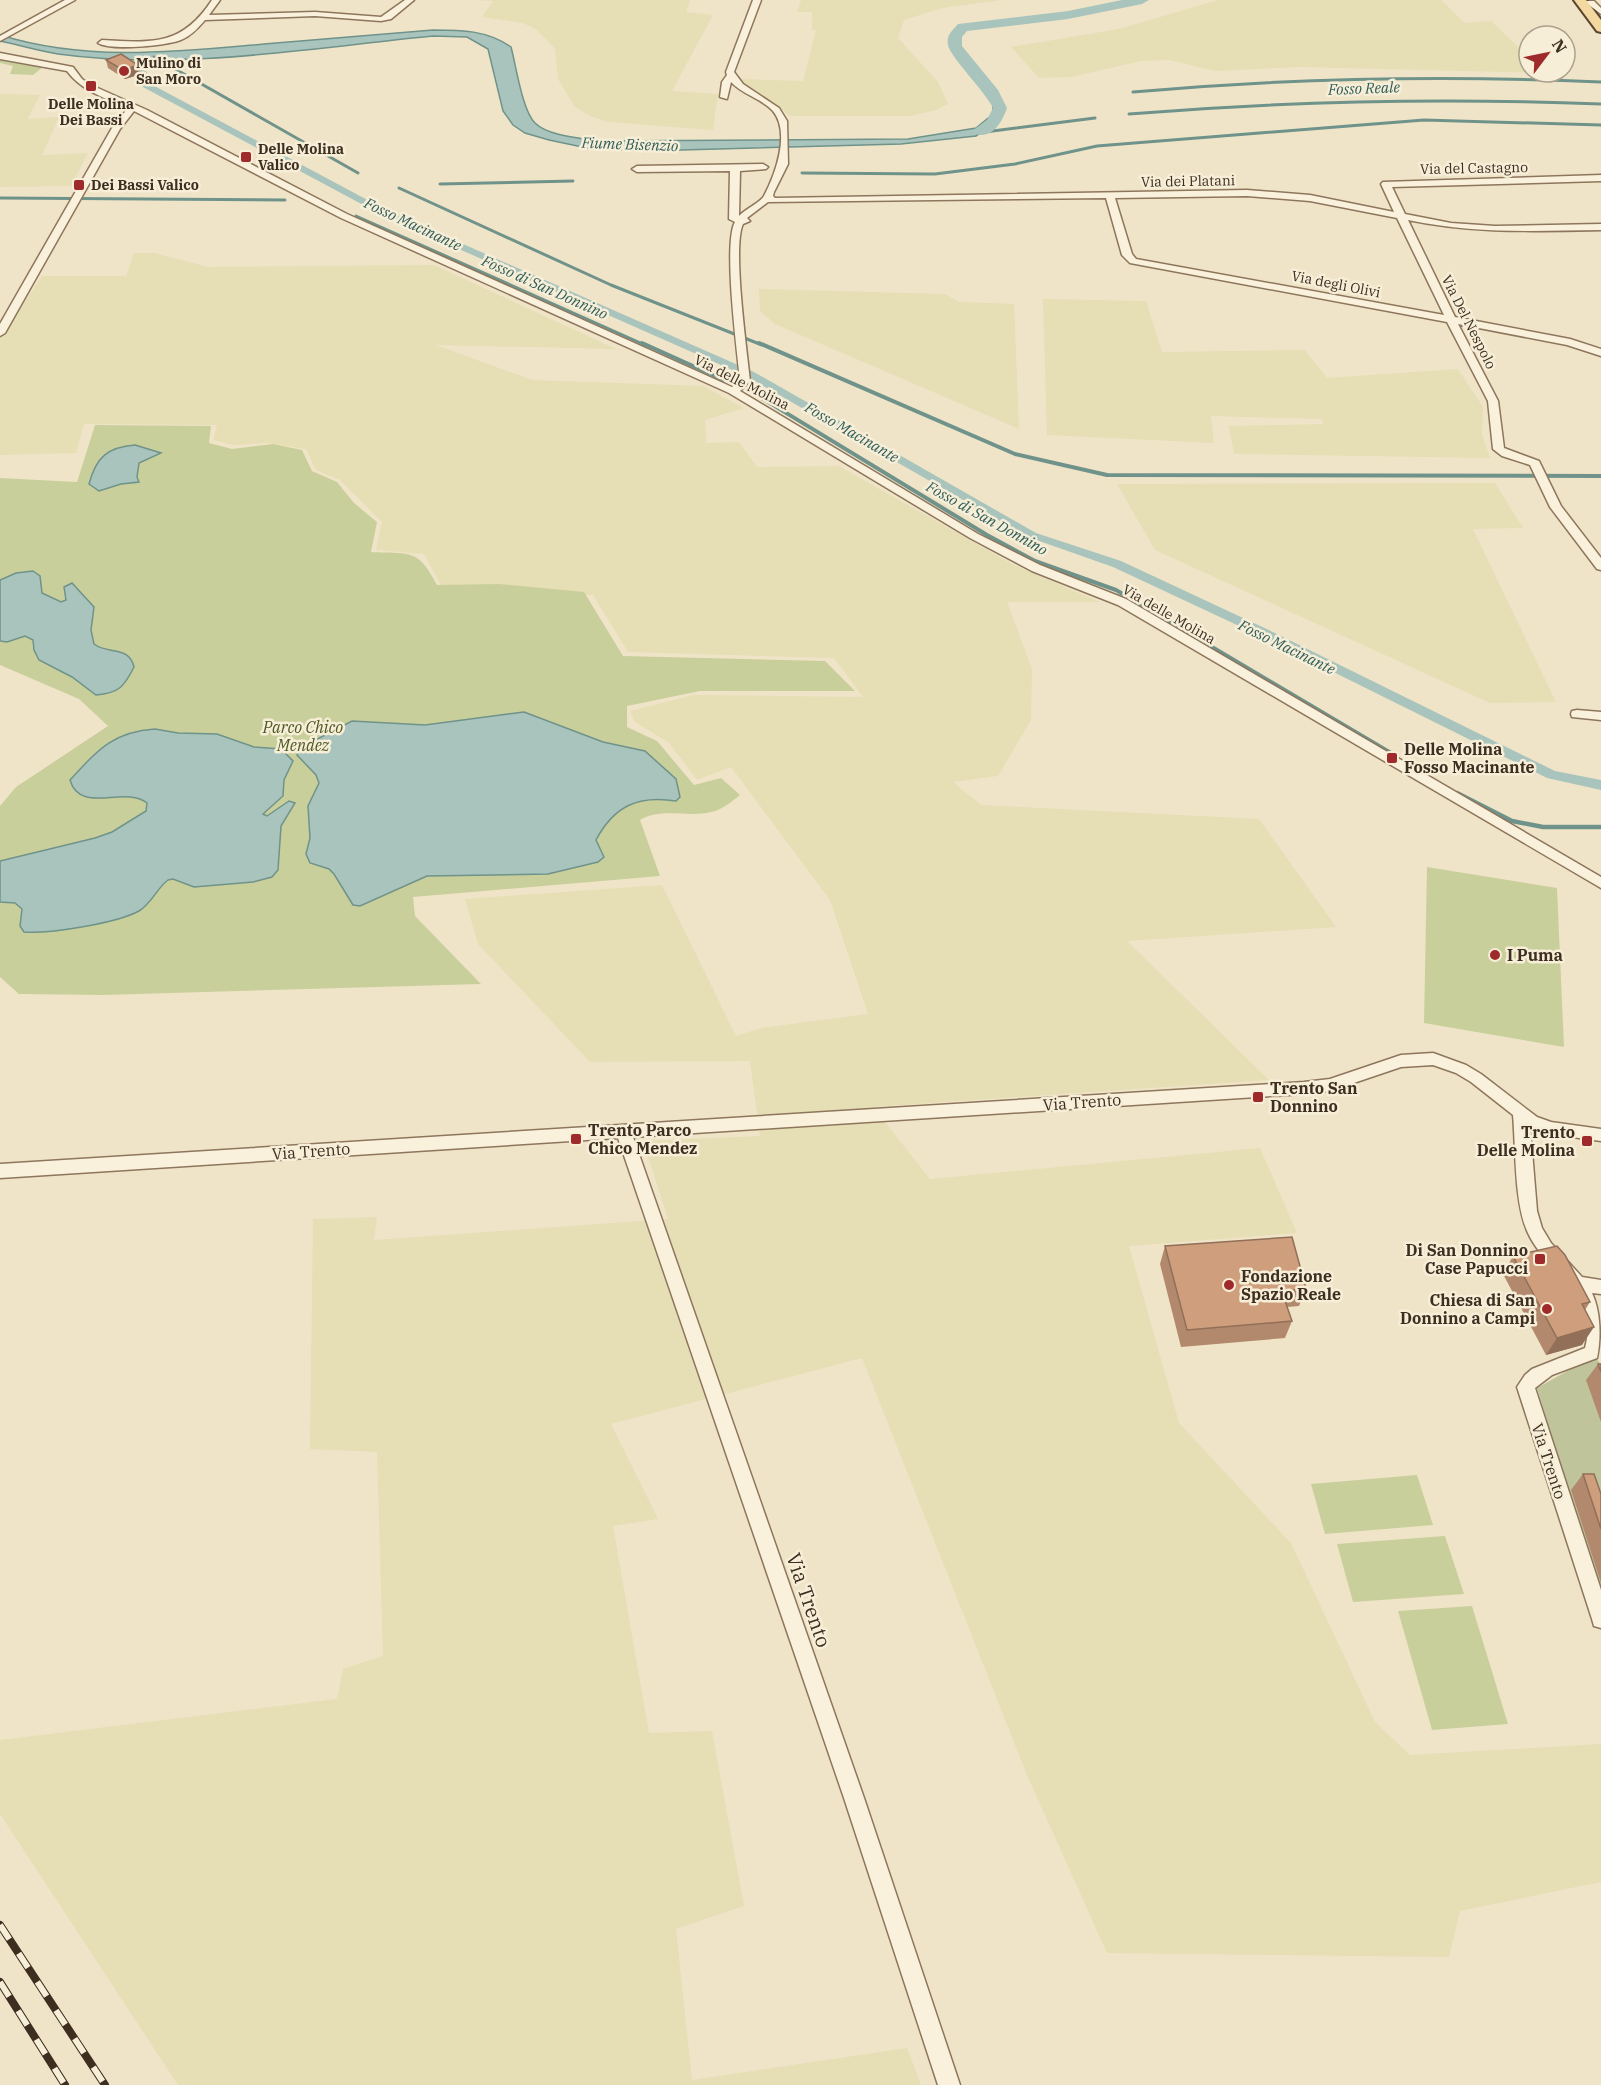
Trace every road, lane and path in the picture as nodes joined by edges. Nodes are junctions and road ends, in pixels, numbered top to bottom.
1 (71, 0) edge
2 (216, 0) edge
3 (410, 0) edge
4 (757, 0) edge
5 (1581, 1) edge
6 (1601, 12) edge
7 (204, 18) junction
8 (1601, 28) edge
9 (0, 39) edge
10 (102, 43) dead end
11 (0, 56) edge
12 (731, 76) junction
13 (724, 98) dead end
14 (133, 107) junction
15 (763, 167) dead end
16 (735, 168) junction
17 (637, 169) dead end
18 (1601, 178) edge
19 (1110, 196) junction
20 (771, 200) junction
21 (1402, 218) junction
22 (745, 220) junction
23 (1601, 227) edge
24 (1450, 320) junction
25 (0, 333) edge
26 (1601, 353) edge
27 (733, 391) junction
28 (1601, 566) edge
29 (1577, 714) dead end
30 (1601, 716) edge
31 (1601, 883) edge
32 (1521, 1114) junction
33 (623, 1131) junction
34 (1601, 1135) edge
35 (0, 1171) edge
36 (1579, 1284) junction
37 (1601, 1287) edge
38 (1598, 1344) edge
39 (1601, 1619) edge
40 (949, 2085) edge

1 - 9 street
2 - 7 street
3 - 7 street
4 - 12 street
5 - 6 street
5 - 8 main road
7 - 10 street
11 - 14 street, Via delle Molina
12 - 13 street
12 - 20 street
14 - 25 street
14 - 27 street, Via delle Molina
15 - 16 street
16 - 17 street
16 - 22 street
18 - 21 street, Via del Castagno
19 - 20 street, Via dei Platani
19 - 21 street, Via dei Platani
19 - 24 street, Via degli Olivi
20 - 22 street
21 - 23 street, Via dei Platani
21 - 24 street, Via Del Nespolo
22 - 27 street
24 - 26 street, Via degli Olivi
24 - 28 street, Via Del Nespolo
27 - 31 street, Via delle Molina
29 - 30 street
32 - 33 street, Via Trento
32 - 34 street, Via Trento
32 - 36 street, Via Trento
33 - 35 street, Via Trento
33 - 40 street, Via Trento
36 - 37 street
36 - 38 street, Via Trento
38 - 39 street, Via Trento

